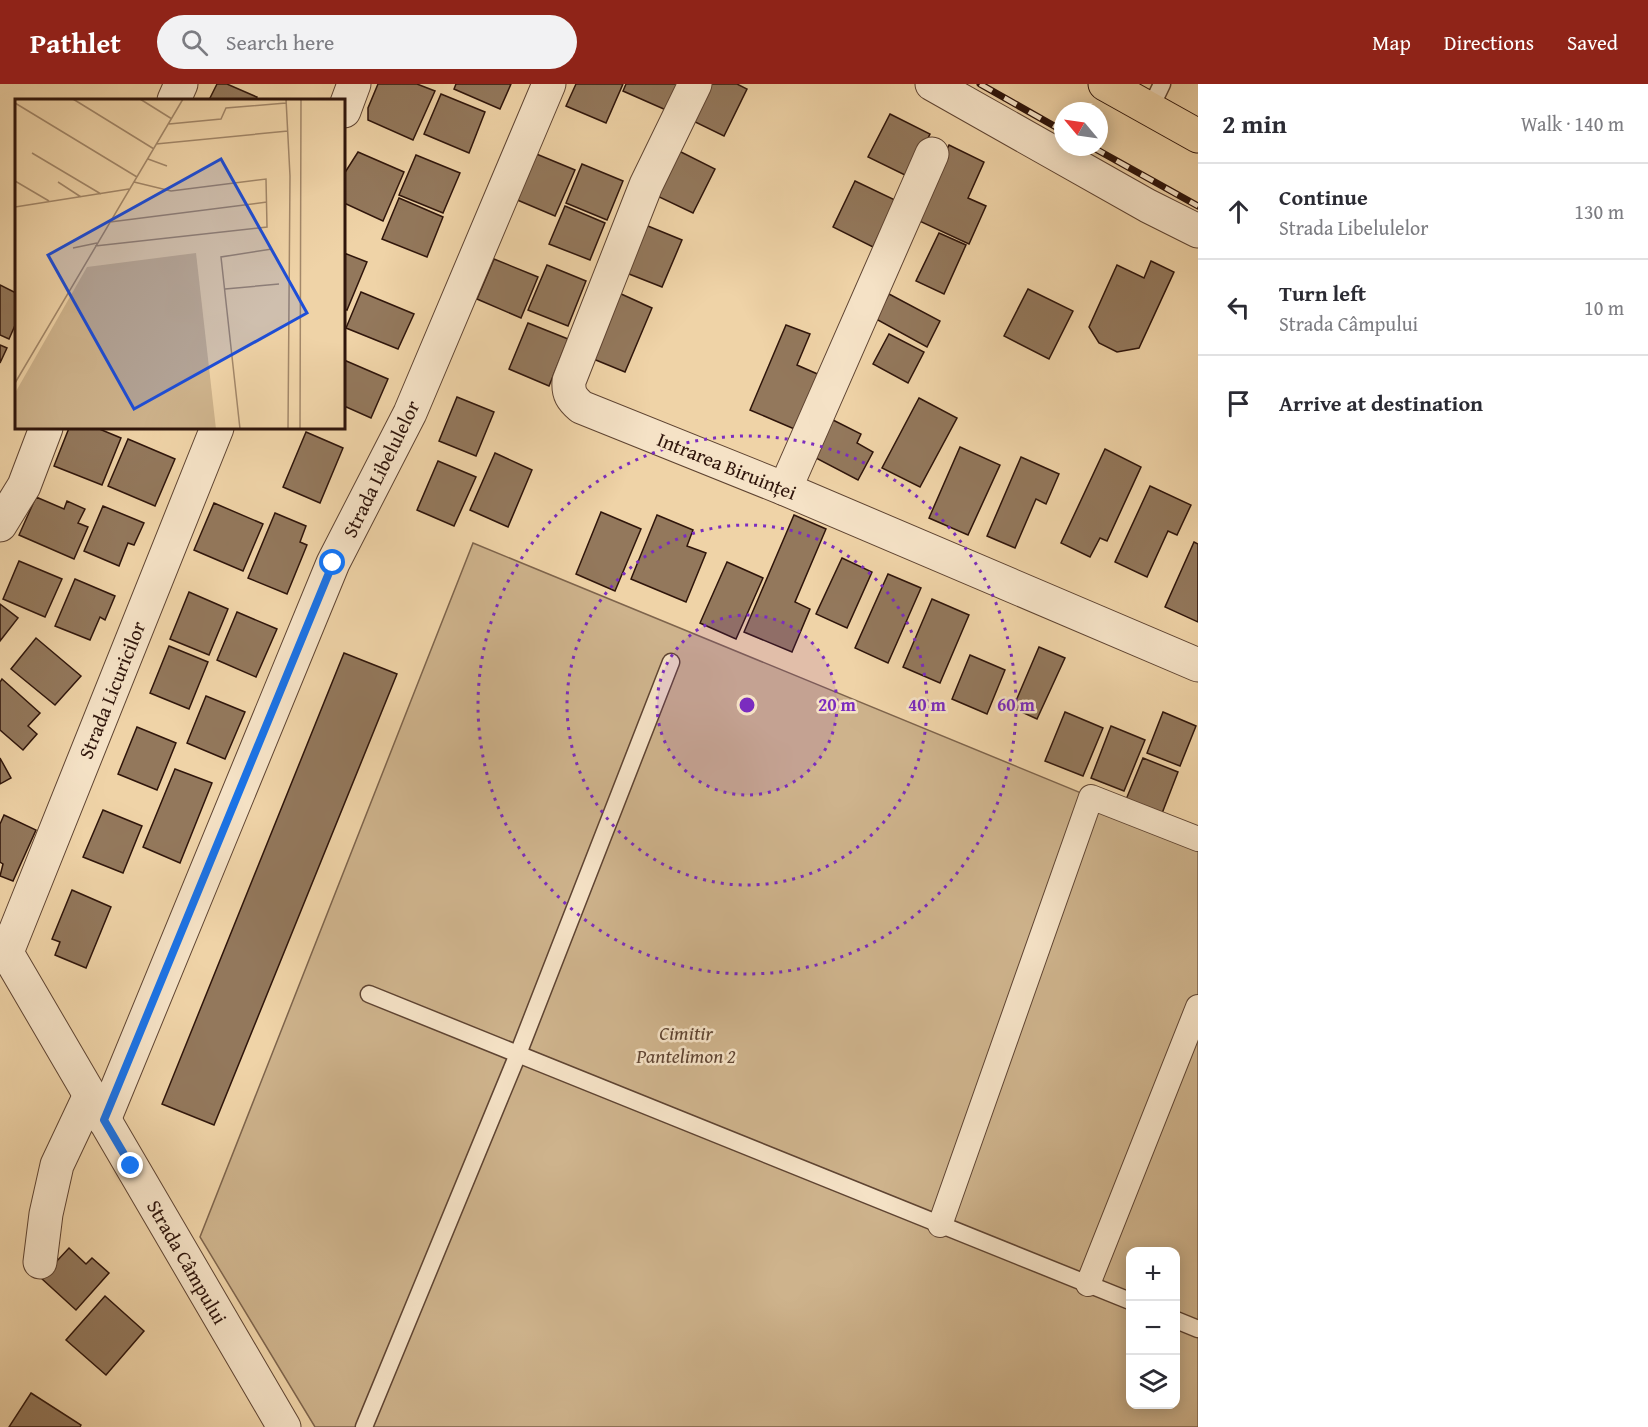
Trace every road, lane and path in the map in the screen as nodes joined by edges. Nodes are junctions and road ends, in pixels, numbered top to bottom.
1 (180, 84) edge
2 (354, 84) edge
3 (549, 84) edge
4 (695, 84) edge
5 (932, 84) edge
6 (1105, 84) edge
7 (1156, 97) edge
8 (174, 99) edge
9 (345, 108) edge
10 (1198, 136) edge
11 (932, 154) dead end
12 (1198, 231) edge
13 (46, 429) edge
14 (217, 429) edge
15 (785, 489) junction
16 (0, 525) edge
17 (671, 662) dead end
18 (1198, 664) edge
19 (1198, 839) edge
20 (3, 946) edge
21 (369, 994) dead end
22 (1198, 1007) edge
23 (518, 1054) junction
24 (97, 1108) junction
25 (940, 1225) junction
26 (40, 1262) dead end
27 (1088, 1284) junction
28 (1126, 1299) edge
29 (1180, 1322) edge
30 (1198, 1329) edge
31 (284, 1427) edge
32 (364, 1427) edge

1 - 8 street
2 - 9 street
3 - 24 street, Strada Libelulelor
4 - 15 street, Intrarea Biruinței
5 - 12 street
6 - 7 main road
7 - 10 main road
11 - 15 street
13 - 16 street
14 - 20 street, Strada Licuricilor
15 - 18 street, Intrarea Biruinței
17 - 23 lane
19 - 25 street
20 - 24 street, Strada Câmpului
21 - 23 lane
22 - 27 street
23 - 25 lane
23 - 32 lane
24 - 26 street, Strada Libelulelor
24 - 31 street, Strada Câmpului
25 - 27 lane
27 - 28 lane
29 - 30 lane

